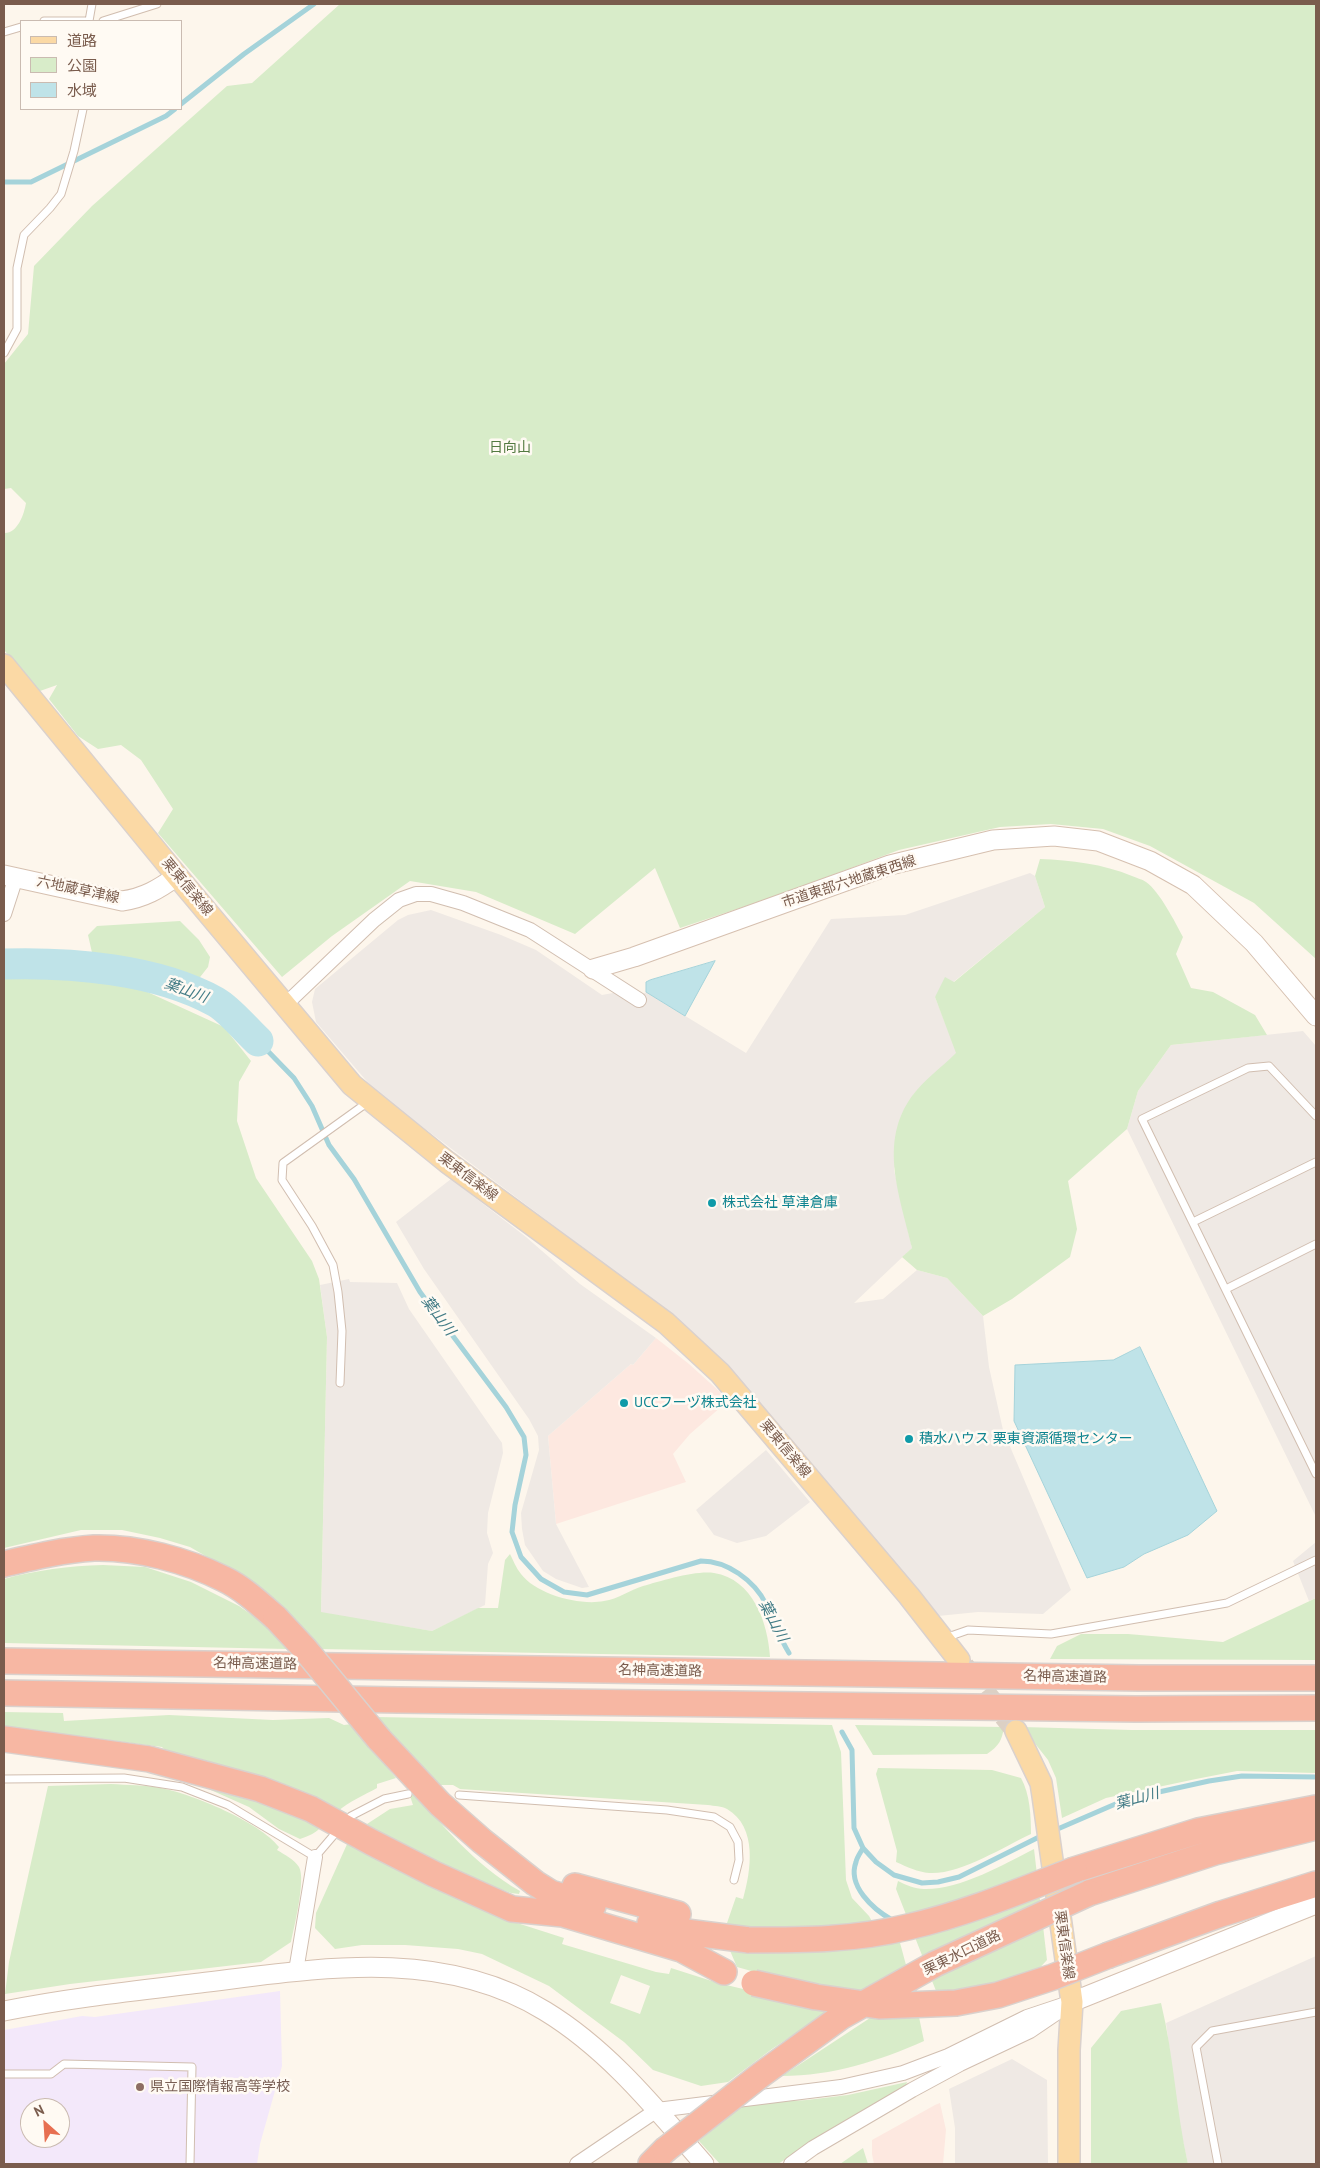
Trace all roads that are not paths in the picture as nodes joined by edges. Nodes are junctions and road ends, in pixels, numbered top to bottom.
1 (92, 4) edge
2 (157, 4) edge
3 (89, 20) edge
4 (106, 20) edge
5 (20, 27) edge
6 (4, 32) edge
7 (82, 110) edge
8 (4, 352) edge
9 (4, 665) edge
10 (10, 876) edge
11 (177, 876) junction
12 (4, 914) edge
13 (593, 969) junction
14 (639, 1000) dead end
15 (286, 1004) junction
16 (1316, 1016) edge
17 (371, 1100) junction
18 (1316, 1116) edge
19 (1316, 1162) edge
20 (1193, 1222) junction
21 (1316, 1244) edge
22 (1226, 1288) junction
23 (340, 1383) dead end
24 (1316, 1474) edge
25 (1316, 1560) edge
26 (4, 1564) edge
27 (942, 1639) junction
28 (959, 1660) tunnel mouth
29 (4, 1661) edge
30 (1316, 1678) edge
31 (4, 1693) edge
32 (1316, 1708) edge
33 (1016, 1731) tunnel mouth
34 (4, 1739) edge
35 (4, 1779) edge
36 (408, 1794) dead end
37 (459, 1795) dead end
38 (1316, 1808) edge
39 (350, 1816) dead end
40 (1316, 1827) edge
41 (333, 1836) dead end
42 (315, 1857) junction
43 (734, 1880) dead end
44 (1313, 1892) edge
45 (296, 1971) junction
46 (1072, 2002) junction
47 (4, 2011) edge
48 (1316, 2012) edge
49 (4, 2074) edge
50 (657, 2110) junction
51 (658, 2157) edge
52 (190, 2164) edge
53 (577, 2164) edge
54 (704, 2164) edge
55 (790, 2164) edge
56 (1069, 2164) edge
57 (1218, 2164) edge

1 - 3 lane
2 - 4 lane
5 - 6 lane
7 - 8 lane
9 - 11 main road, 栗東信楽線
10 - 11 street, 六地蔵草津線
10 - 12 street
11 - 15 main road, 栗東信楽線
13 - 14 street
13 - 15 street
13 - 16 street, 市道東部六地蔵東西線
15 - 17 main road, 栗東信楽線
17 - 23 lane
17 - 27 main road, 栗東信楽線
18 - 20 lane
19 - 20 lane
20 - 22 lane
21 - 22 lane
22 - 24 lane
25 - 27 lane
26 - 38 highway, bridge
27 - 28 main road, 栗東信楽線
29 - 30 highway, 名神高速道路
31 - 32 highway
33 - 46 main road, 栗東信楽線
34 - 44 highway, bridge
35 - 42 lane
36 - 39 lane
37 - 43 lane
40 - 51 highway, 栗東水口道路, bridge
41 - 42 lane
42 - 45 street
44 - 46 street
45 - 47 street
45 - 50 street
46 - 50 street
46 - 55 street
46 - 56 main road, 栗東信楽線
48 - 57 lane
49 - 52 lane
50 - 53 street
50 - 54 street

